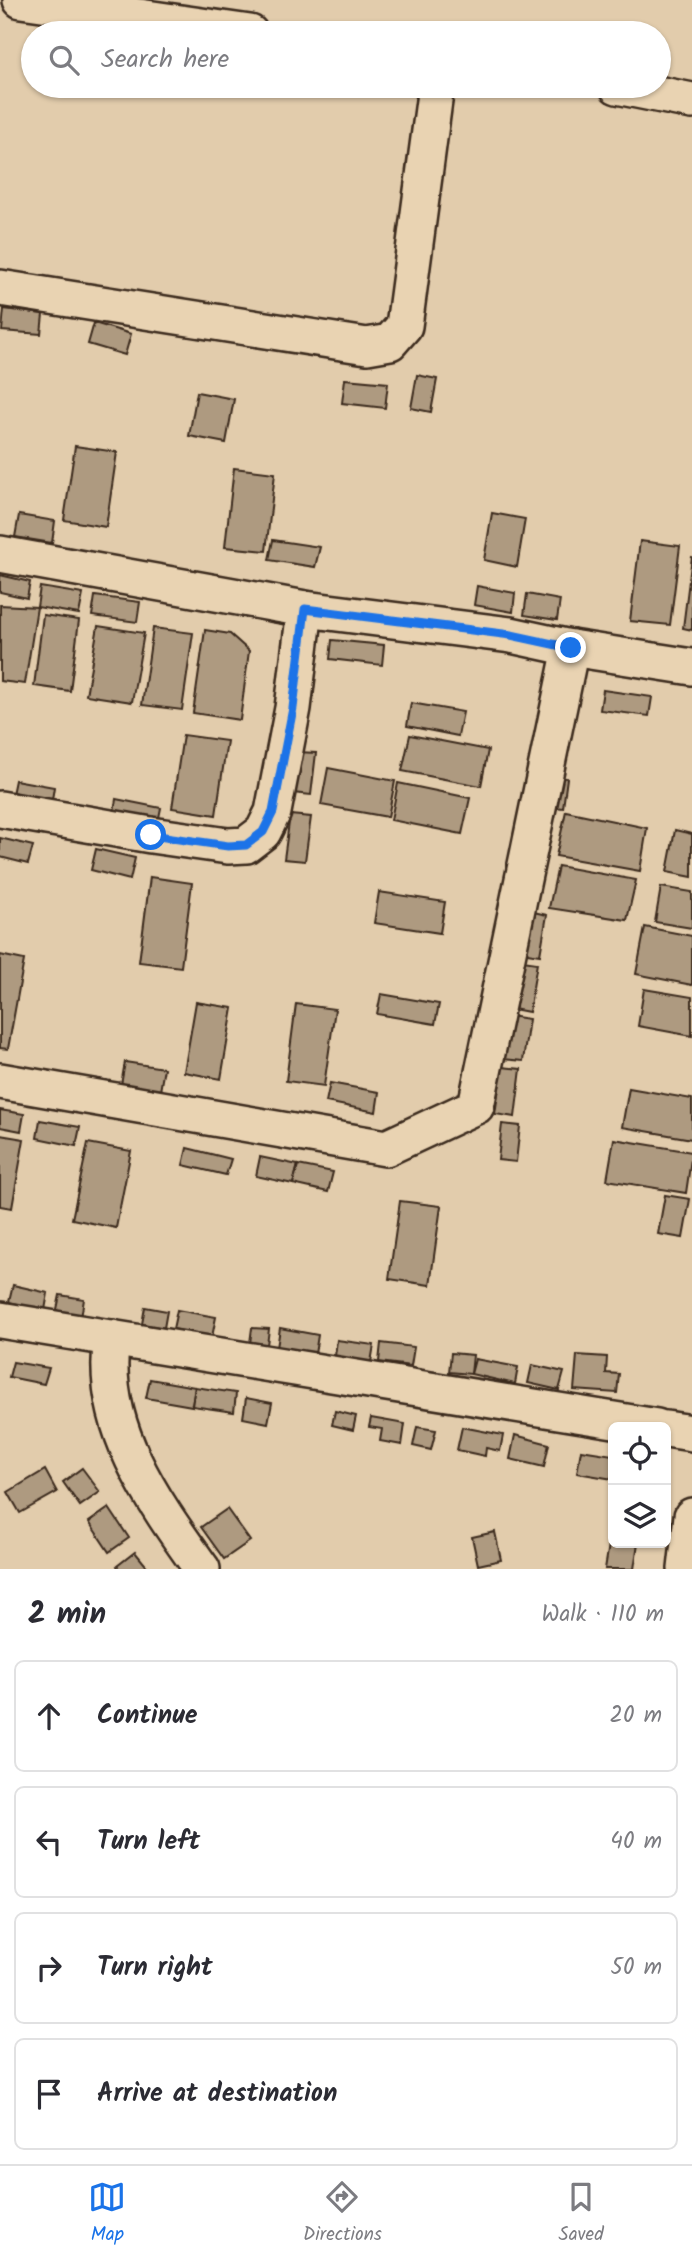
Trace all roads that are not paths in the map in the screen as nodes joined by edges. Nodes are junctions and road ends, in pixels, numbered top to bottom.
1 (21, 0) edge
2 (161, 10) edge
3 (204, 21) edge
4 (671, 97) edge
5 (434, 98) edge
6 (692, 101) edge
7 (0, 288) edge
8 (0, 554) edge
9 (305, 609) junction
10 (571, 648) junction
11 (692, 667) edge
12 (0, 809) edge
13 (0, 1082) edge
14 (0, 1320) edge
15 (112, 1338) junction
16 (626, 1422) edge
17 (671, 1430) edge
18 (692, 1433) edge
19 (692, 1516) edge
20 (202, 1569) edge
21 (686, 1569) edge

1 - 2 street
2 - 3 street
4 - 6 street
5 - 7 street
8 - 9 street
9 - 10 street
9 - 12 street
10 - 11 street
10 - 13 street
14 - 15 street
15 - 16 street
15 - 20 street
17 - 18 street
19 - 21 street

